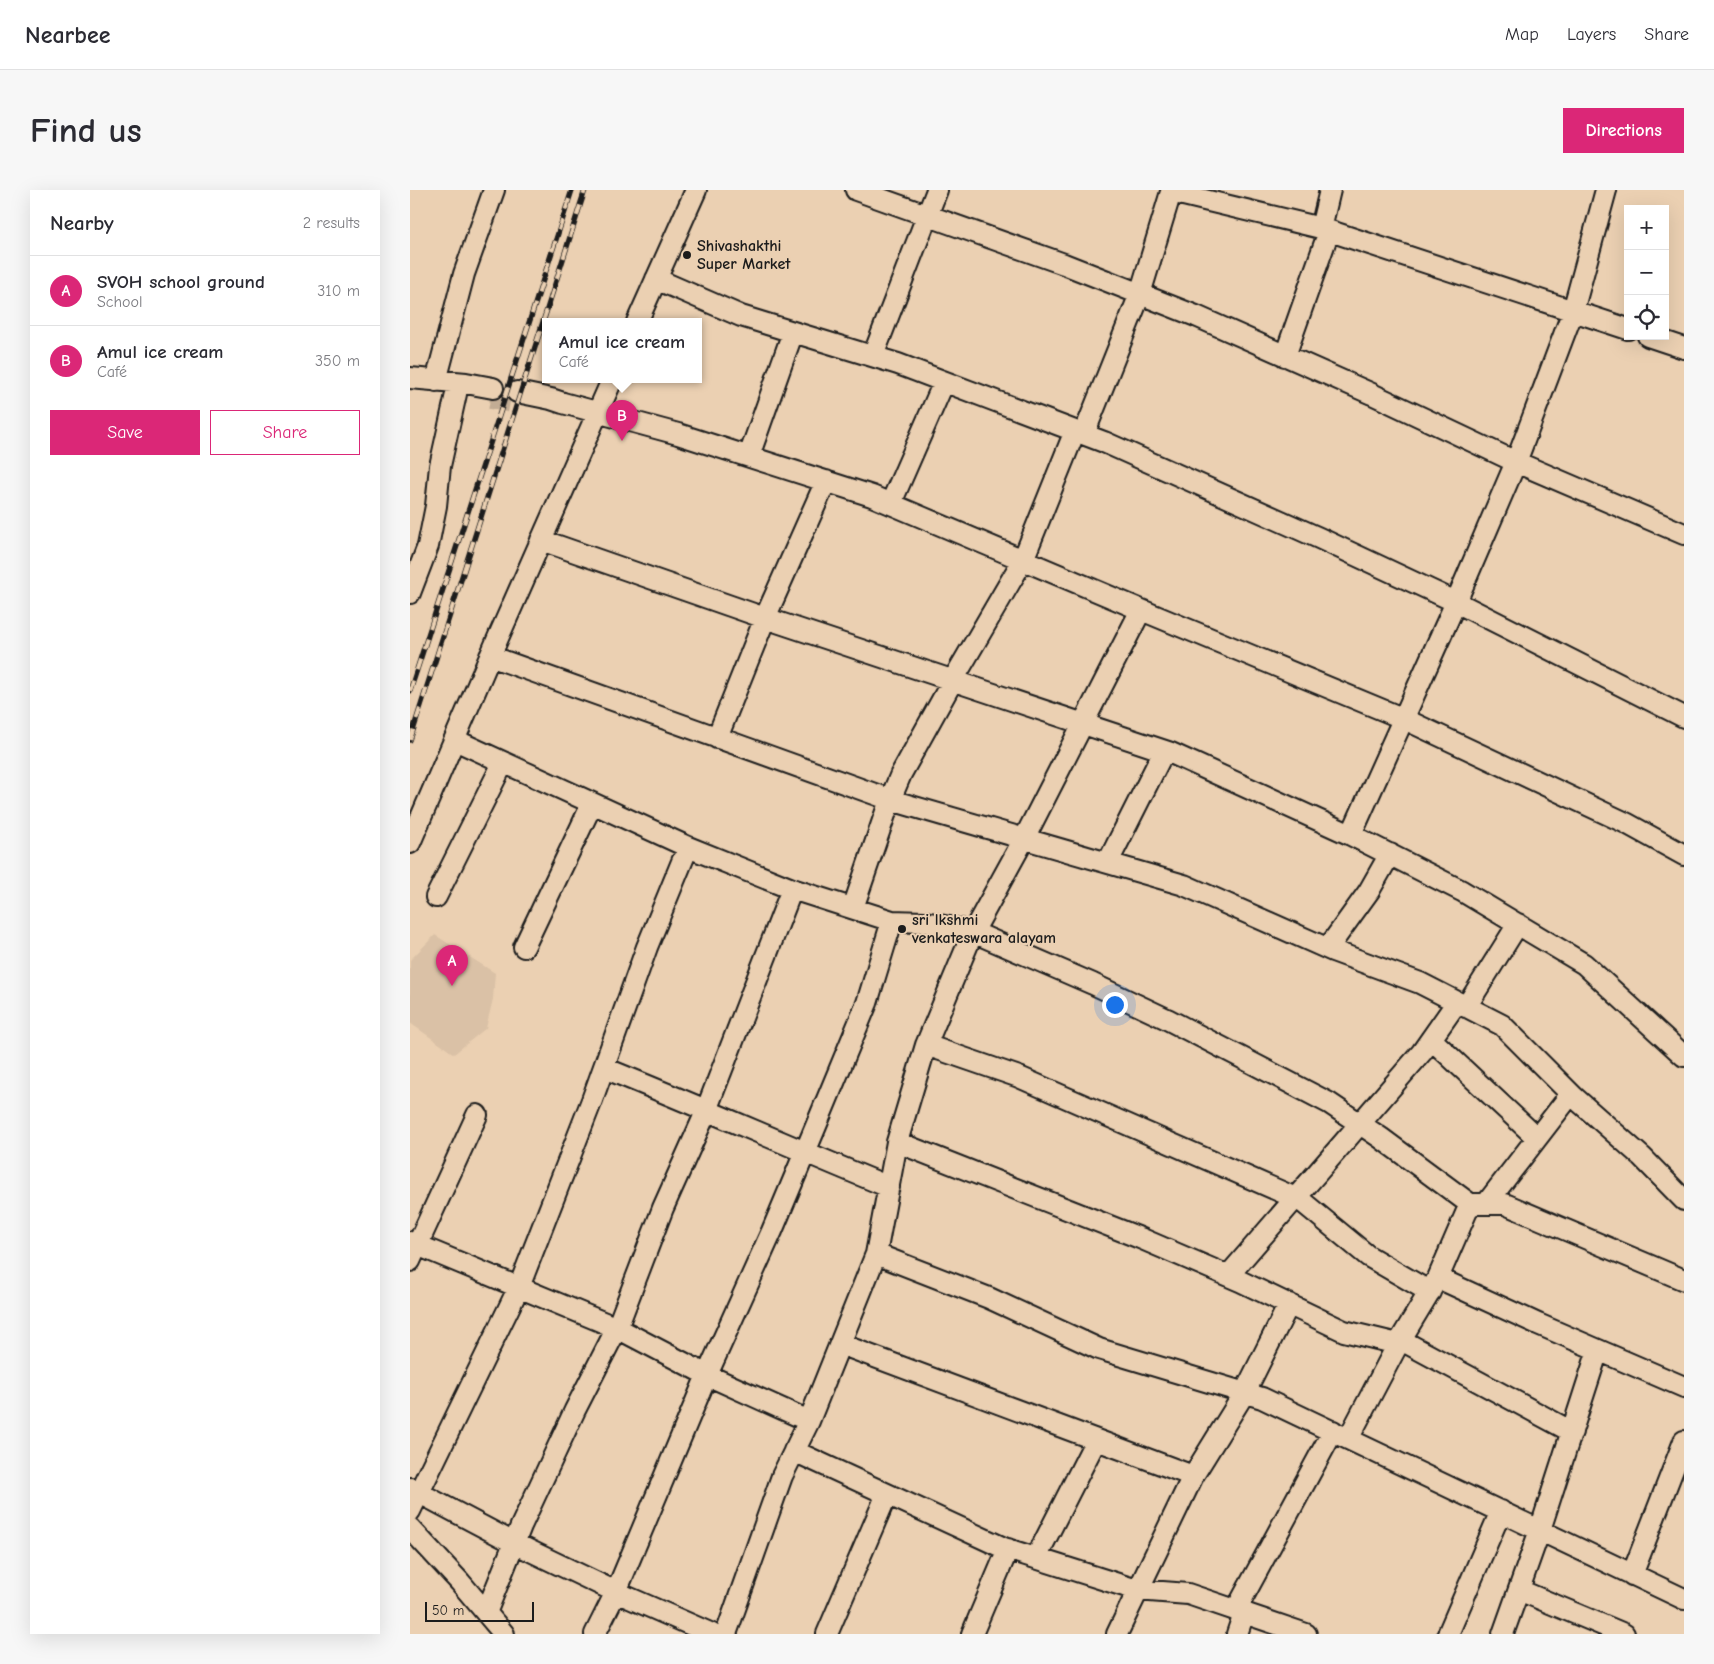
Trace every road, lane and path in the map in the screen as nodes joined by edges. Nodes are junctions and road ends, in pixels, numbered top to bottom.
1 (494, 190) edge
2 (696, 190) edge
3 (856, 190) edge
4 (937, 190) edge
5 (1330, 190) edge
6 (1606, 190) edge
7 (1171, 191) edge
8 (929, 215) junction
9 (1325, 229) junction
10 (656, 279) junction
11 (1140, 294) junction
12 (1573, 311) junction
13 (639, 318) edge
14 (1624, 328) edge
15 (793, 332) junction
16 (1660, 340) edge
17 (1684, 348) edge
18 (873, 356) junction
19 (1286, 356) junction
20 (410, 378) edge
21 (436, 381) junction
22 (944, 382) junction
23 (611, 383) edge
24 (410, 389) edge
25 (456, 394) junction
26 (516, 397) tunnel mouth
27 (598, 412) junction
28 (1079, 432) junction
29 (749, 456) junction
30 (1516, 462) junction
31 (826, 481) junction
32 (891, 503) junction
33 (1684, 534) edge
34 (541, 540) junction
35 (1023, 560) junction
36 (412, 582) edge
37 (1456, 602) junction
38 (1142, 610) junction
39 (766, 618) junction
40 (490, 656) junction
41 (953, 680) junction
42 (1684, 716) edge
43 (1402, 718) junction
44 (1084, 724) junction
45 (717, 738) junction
46 (455, 740) junction
47 (1164, 751) junction
48 (503, 763) junction
49 (890, 800) junction
50 (592, 804) junction
51 (1351, 835) junction
52 (1024, 838) junction
53 (410, 843) edge
54 (688, 847) junction
55 (1390, 854) junction
56 (1684, 855) edge
57 (1108, 862) junction
58 (792, 889) junction
59 (436, 897) dead end
60 (852, 908) junction
61 (892, 921) junction
62 (1518, 924) junction
63 (973, 932) junction
64 (524, 947) dead end
65 (1328, 948) junction
66 (1462, 1004) junction
67 (1431, 1039) junction
68 (926, 1045) junction
69 (1684, 1056) edge
70 (604, 1068) junction
71 (1571, 1094) junction
72 (706, 1109) junction
73 (477, 1115) dead end
74 (1360, 1124) junction
75 (1537, 1138) junction
76 (898, 1142) junction
77 (805, 1153) junction
78 (889, 1187) junction
79 (1296, 1198) junction
80 (1684, 1200) edge
81 (1478, 1204) junction
82 (412, 1250) edge
83 (876, 1254) junction
84 (1228, 1276) junction
85 (1684, 1280) edge
86 (1434, 1285) junction
87 (519, 1287) junction
88 (1289, 1304) junction
89 (617, 1328) junction
90 (1399, 1342) junction
91 (840, 1344) junction
92 (1598, 1350) junction
93 (707, 1375) junction
94 (1684, 1387) edge
95 (1245, 1392) junction
96 (809, 1421) junction
97 (1572, 1432) junction
98 (1340, 1435) junction
99 (1096, 1440) junction
100 (1684, 1441) edge
101 (794, 1451) junction
102 (1193, 1476) junction
103 (414, 1490) edge
104 (887, 1494) junction
105 (410, 1511) edge
106 (1501, 1511) junction
107 (410, 1528) edge
108 (1540, 1530) junction
109 (514, 1543) junction
110 (1008, 1549) junction
111 (1036, 1558) junction
112 (1632, 1575) junction
113 (1137, 1590) junction
114 (1519, 1590) junction
115 (616, 1592) junction
116 (1684, 1599) edge
117 (1240, 1611) junction
118 (486, 1613) junction
119 (504, 1634) edge
120 (595, 1634) edge
121 (712, 1634) edge
122 (726, 1634) edge
123 (827, 1634) edge
124 (972, 1634) edge
125 (1117, 1634) edge
126 (1237, 1634) edge
127 (1306, 1634) edge
128 (1448, 1634) edge
129 (1503, 1634) edge
130 (1624, 1634) edge

1 - 21 street
2 - 10 street
3 - 8 street
4 - 8 street
5 - 9 street
6 - 12 street
7 - 9 street
7 - 11 street
8 - 11 street
8 - 18 street
9 - 12 street
9 - 19 street
10 - 13 street
10 - 15 street
11 - 19 street
11 - 28 street
12 - 14 street
12 - 30 street
15 - 18 street
15 - 29 street
16 - 17 street
18 - 22 street
19 - 30 street
20 - 21 street
21 - 25 street
22 - 28 street
22 - 32 street
23 - 27 street
24 - 25 street
25 - 36 street
26 - 27 street
27 - 29 street
27 - 34 street
28 - 35 street
28 - 37 street
29 - 31 street
30 - 33 street
30 - 37 street
31 - 32 street
31 - 39 street
32 - 35 street
34 - 39 street
34 - 40 street
35 - 38 street
35 - 41 street
37 - 42 street
37 - 43 street
38 - 43 street
38 - 44 street
39 - 41 street
39 - 45 street
40 - 45 street
40 - 46 street
41 - 44 street
41 - 49 street
43 - 51 street
43 - 56 street
44 - 47 street
44 - 52 street
45 - 49 street
46 - 48 street
46 - 53 street
47 - 51 street
47 - 57 street
48 - 50 street
48 - 59 street
49 - 52 street
49 - 60 street
50 - 54 street
50 - 64 street
51 - 55 street
52 - 57 street
52 - 63 street
54 - 58 street
54 - 70 street
55 - 62 street
55 - 65 street
57 - 65 street
58 - 60 street
58 - 72 street
60 - 61 street
61 - 63 street
61 - 77 street
62 - 66 street
62 - 69 street
63 - 68 street
63 - 74 street
65 - 66 street
66 - 67 street
66 - 71 street
67 - 74 street
67 - 75 street
68 - 76 street
68 - 79 street
70 - 72 street
70 - 87 street
71 - 75 street
71 - 80 street
72 - 77 street
72 - 89 street
73 - 82 street
74 - 79 street
74 - 81 street
75 - 81 street
76 - 78 street
76 - 84 street
77 - 78 street
77 - 93 street
78 - 83 street
79 - 84 street
79 - 86 street
81 - 85 street
81 - 86 street
82 - 87 street
83 - 91 street
83 - 95 street
84 - 88 street
86 - 90 street
86 - 92 street
87 - 89 street
87 - 103 street
88 - 90 street
88 - 95 street
89 - 93 street
89 - 109 street
90 - 97 street
90 - 98 street
91 - 96 street
91 - 99 street
92 - 94 street
92 - 97 street
93 - 96 street
93 - 115 street
95 - 98 street
95 - 102 street
96 - 101 street
97 - 108 street
98 - 106 street
98 - 117 street
99 - 102 street
99 - 111 street
100 - 112 street
101 - 104 street
101 - 122 street
102 - 113 street
103 - 105 street
103 - 109 street
104 - 110 street
104 - 123 street
106 - 108 street
106 - 128 street
107 - 118 street
108 - 112 street
108 - 114 street
109 - 115 street
109 - 118 street
110 - 111 street
110 - 124 street
111 - 113 street
112 - 116 street
113 - 117 street
113 - 125 street
114 - 129 street
114 - 130 street
115 - 120 street
115 - 121 street
117 - 126 street
117 - 127 street
118 - 119 street

